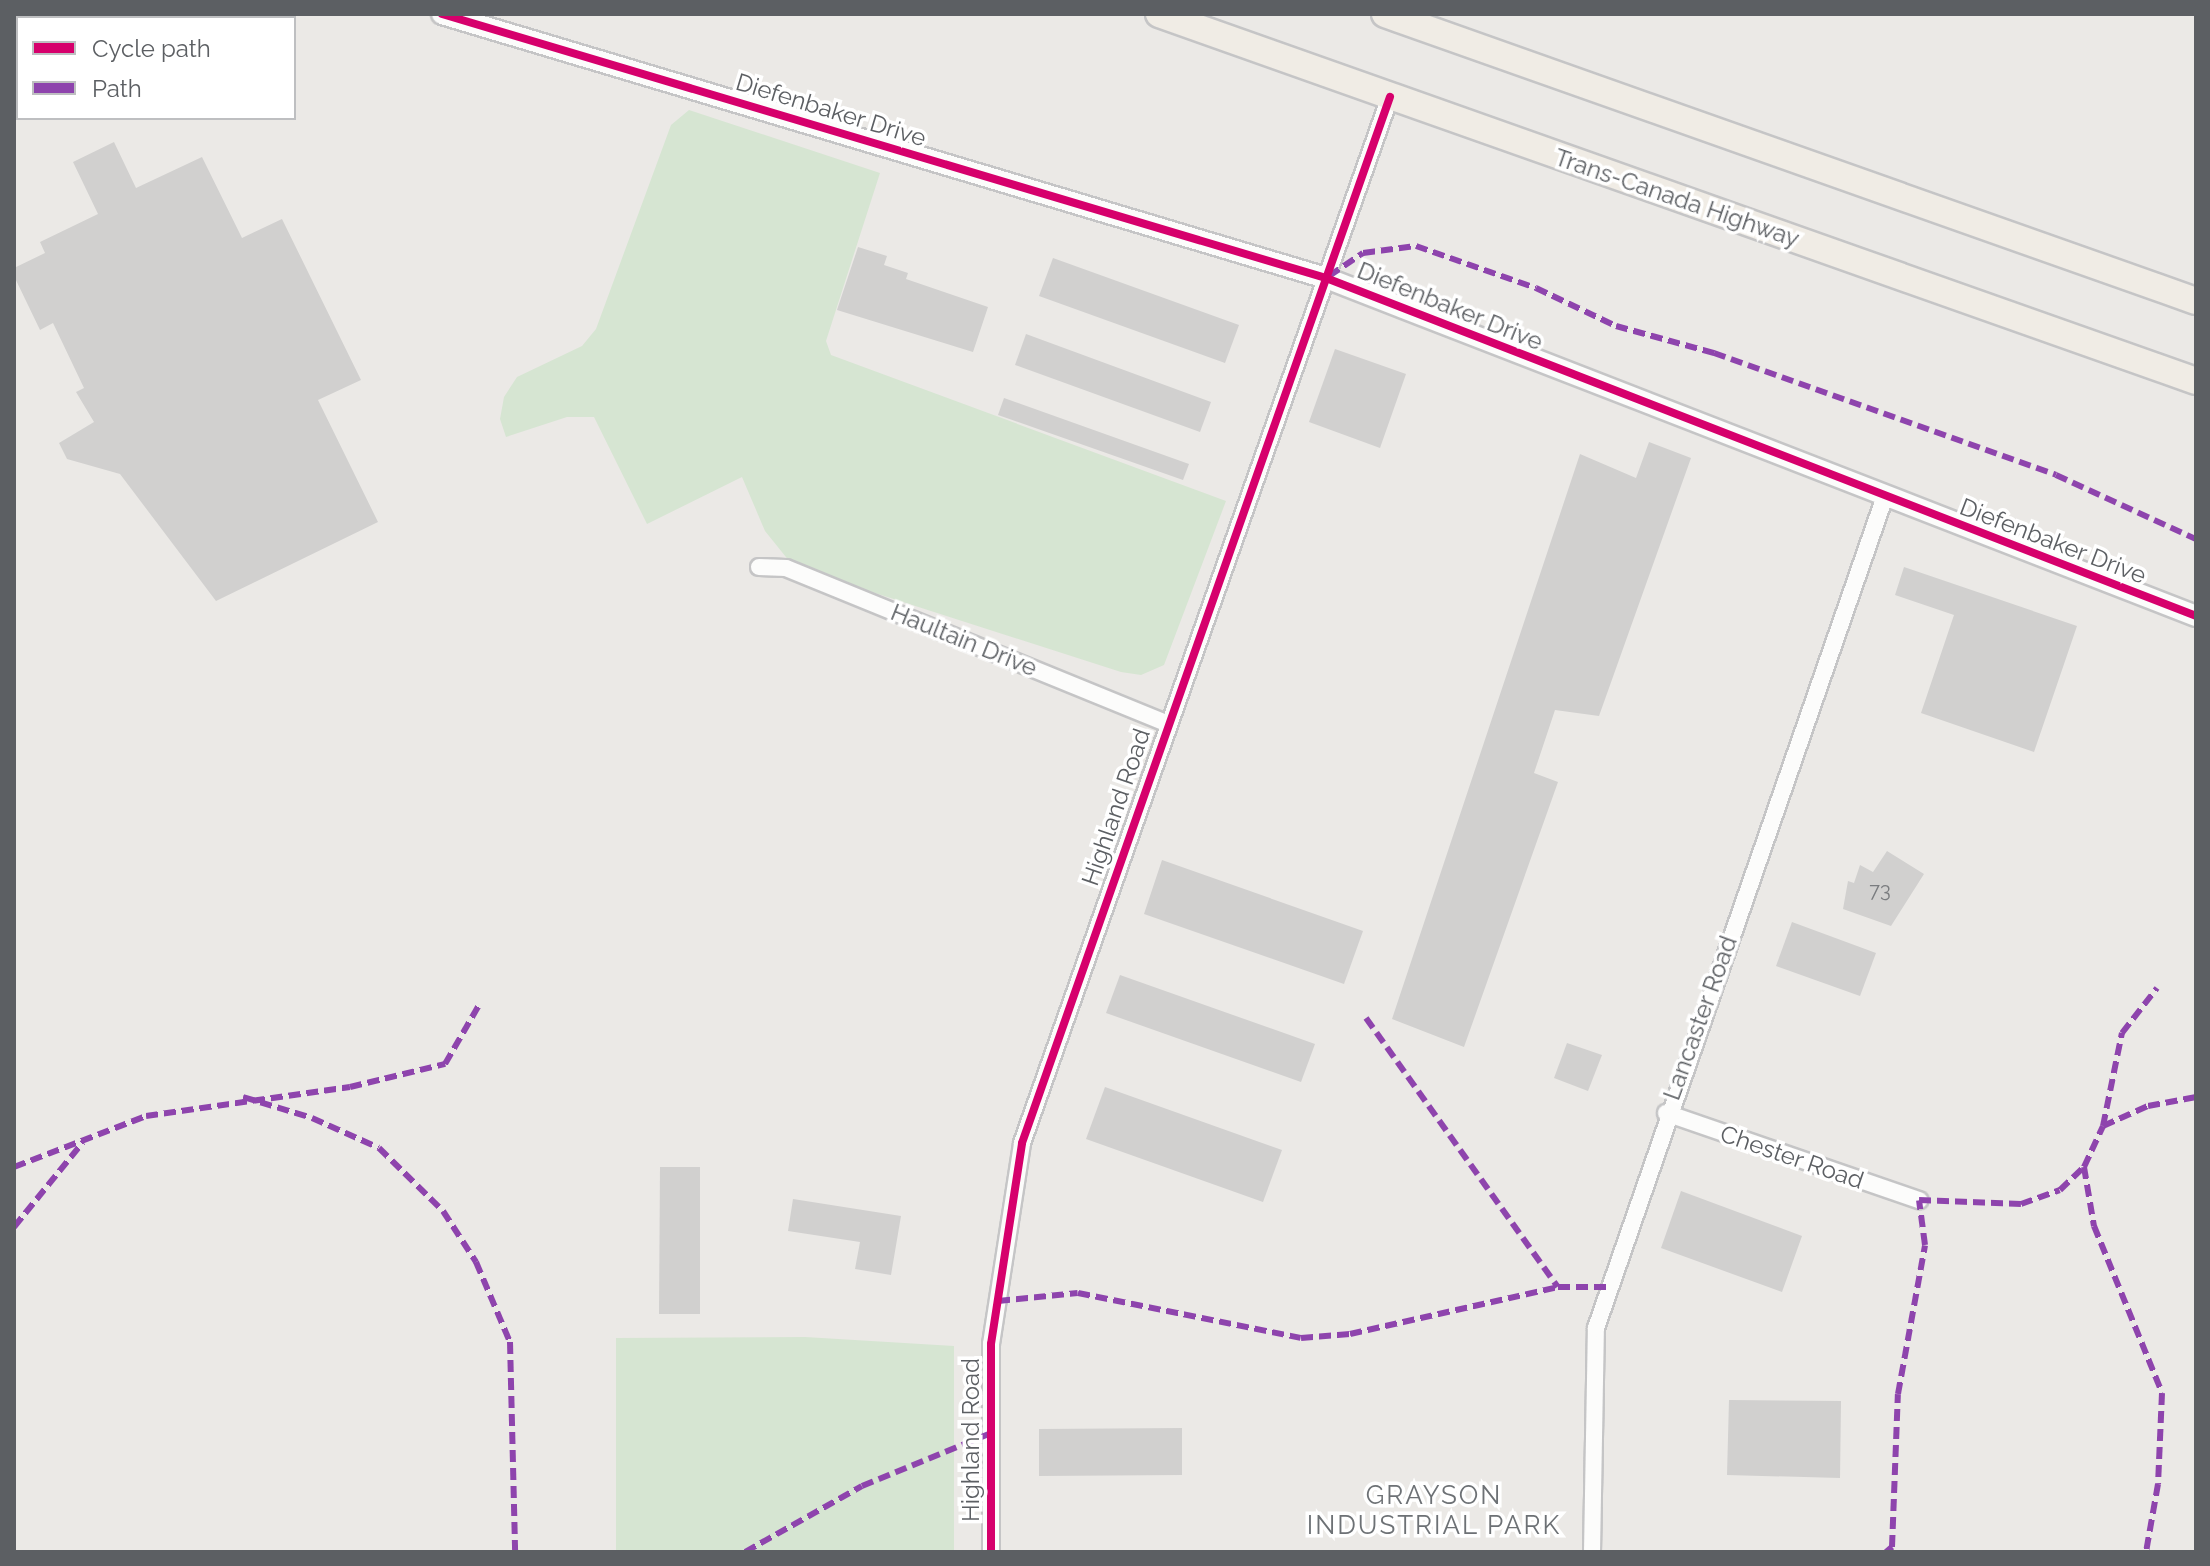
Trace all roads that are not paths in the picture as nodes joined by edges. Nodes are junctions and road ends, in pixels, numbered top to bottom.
1 (442, 14) edge
2 (1159, 14) edge
3 (1385, 14) edge
4 (1390, 97) junction
5 (1326, 278) junction
6 (2196, 301) edge
7 (2196, 381) edge
8 (1884, 499) junction
9 (759, 567) dead end
10 (2196, 616) edge
11 (1166, 723) junction
12 (1666, 1113) junction
13 (1919, 1200) dead end
14 (991, 1552) edge
15 (1592, 1552) edge

1 - 5 street, Diefenbaker Drive
2 - 4 highway, Trans-Canada Highway
3 - 6 highway
4 - 5 street, Highland Road
4 - 7 highway, Trans-Canada Highway
5 - 8 street, Diefenbaker Drive
5 - 11 street, Highland Road
8 - 10 street, Diefenbaker Drive
8 - 12 street, Lancaster Road
9 - 11 street, Haultain Drive
11 - 14 street, Highland Road
12 - 13 street, Chester Road
12 - 15 street, Lancaster Road

